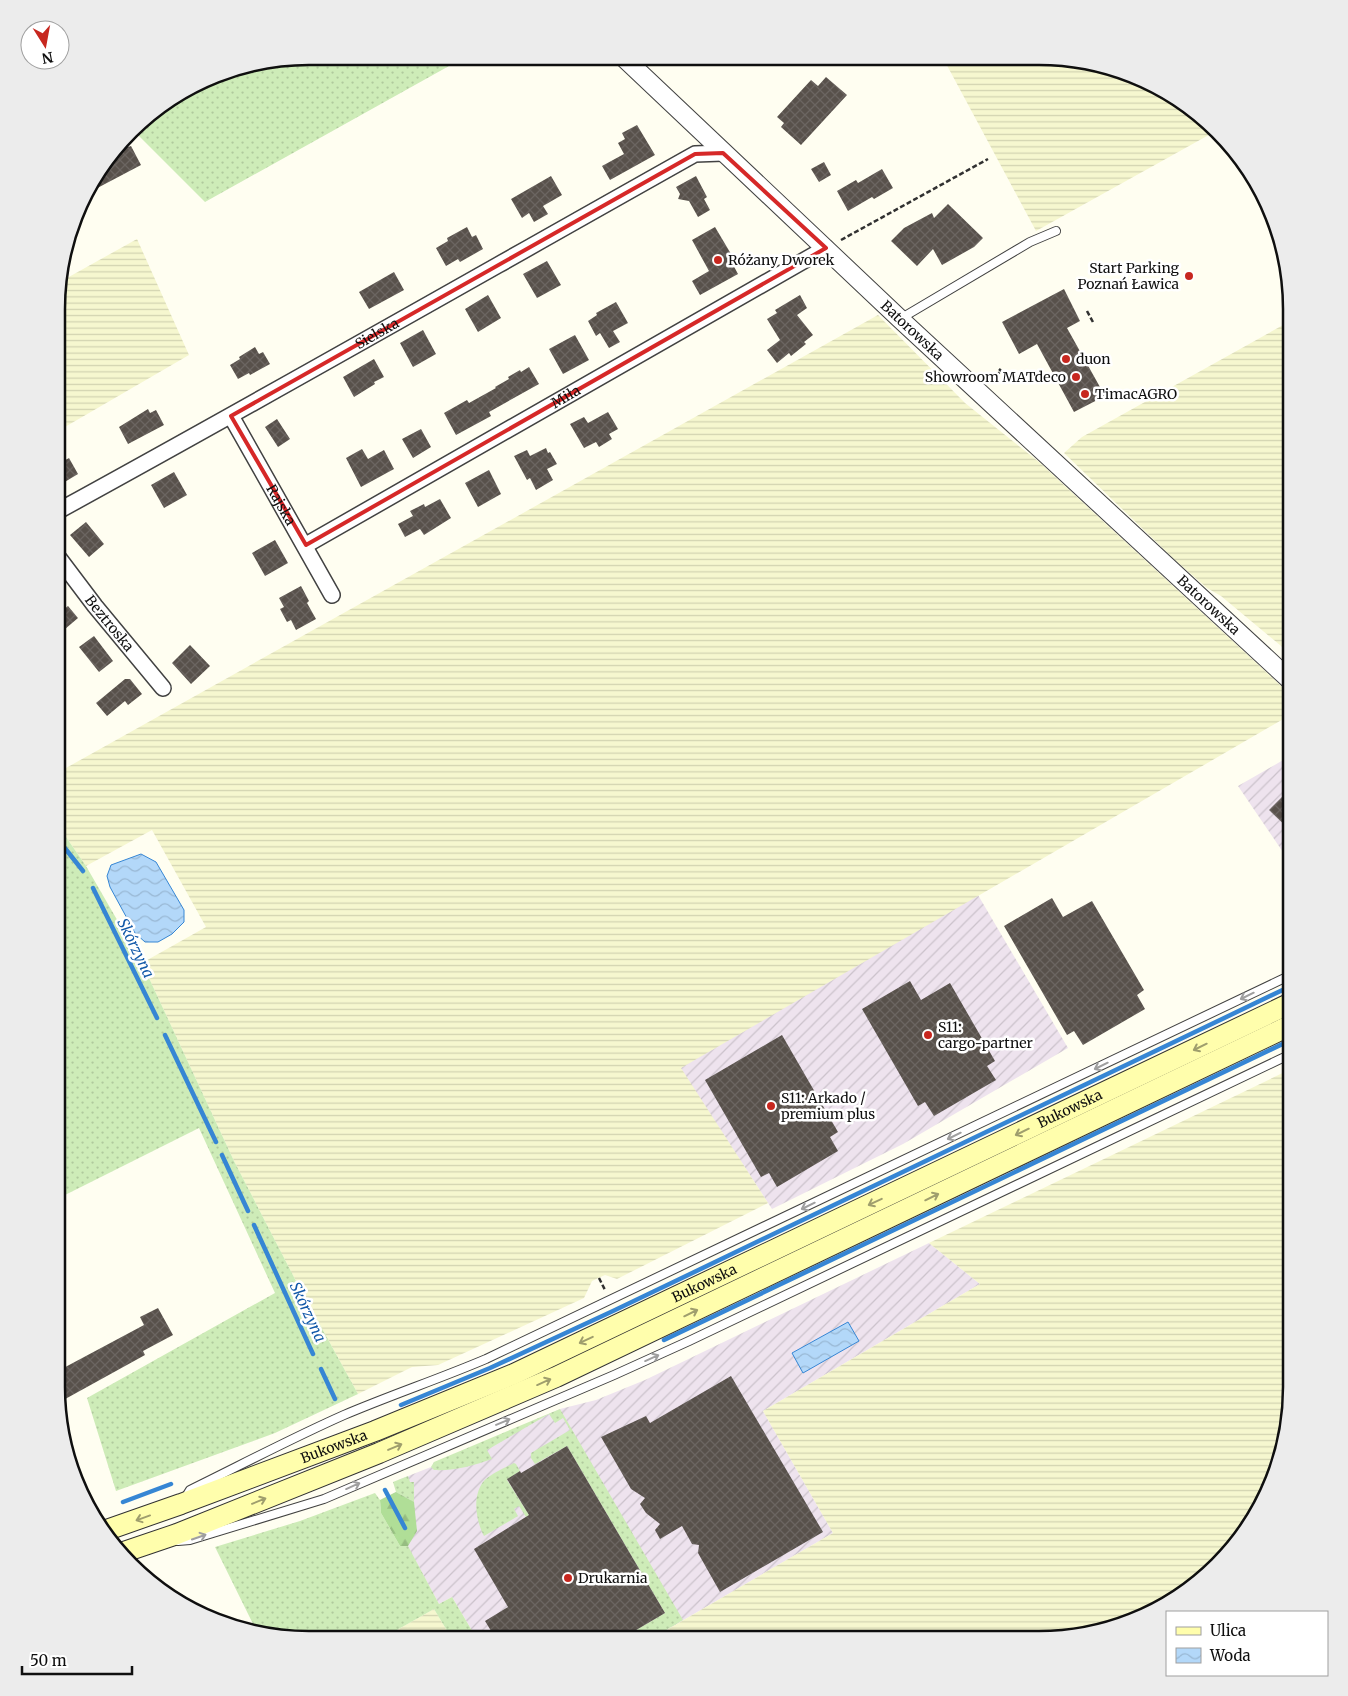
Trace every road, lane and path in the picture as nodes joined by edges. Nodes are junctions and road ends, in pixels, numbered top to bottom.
1 (631, 65) edge
2 (699, 130) junction
3 (724, 153) junction
4 (695, 154) junction
5 (988, 159) dead end
6 (1056, 231) dead end
7 (826, 248) junction
8 (1087, 311) dead end
9 (900, 319) junction
10 (1094, 324) dead end
11 (1009, 378) dead end
12 (986, 381) dead end
13 (232, 416) junction
14 (65, 507) edge
15 (306, 545) junction
16 (65, 566) edge
17 (332, 595) dead end
18 (1283, 674) edge
19 (163, 688) dead end
20 (1283, 979) edge
21 (1283, 1007) edge
22 (1283, 1029) edge
23 (1283, 1058) edge
24 (181, 1504) junction
25 (110, 1529) edge
26 (151, 1543) junction
27 (129, 1553) edge

1 - 2 street, Batorowska
2 - 3 street, Batorowska
2 - 4 street
3 - 4 street, Sielska
3 - 7 street, Batorowska
4 - 13 street, Sielska
5 - 7 path
6 - 9 lane
7 - 9 street, Batorowska
7 - 15 street, Miła
8 - 10 path
9 - 18 street, Batorowska
11 - 12 path
13 - 14 street, Sielska
13 - 15 street, Rajska
15 - 17 street, Rajska
16 - 19 street, Beztroska
20 -> 24 lane
21 -> 24 main road, Bukowska
26 -> 22 main road, Bukowska
26 -> 23 lane
24 -> 25 main road, Bukowska
26 - 27 main road, Bukowska

